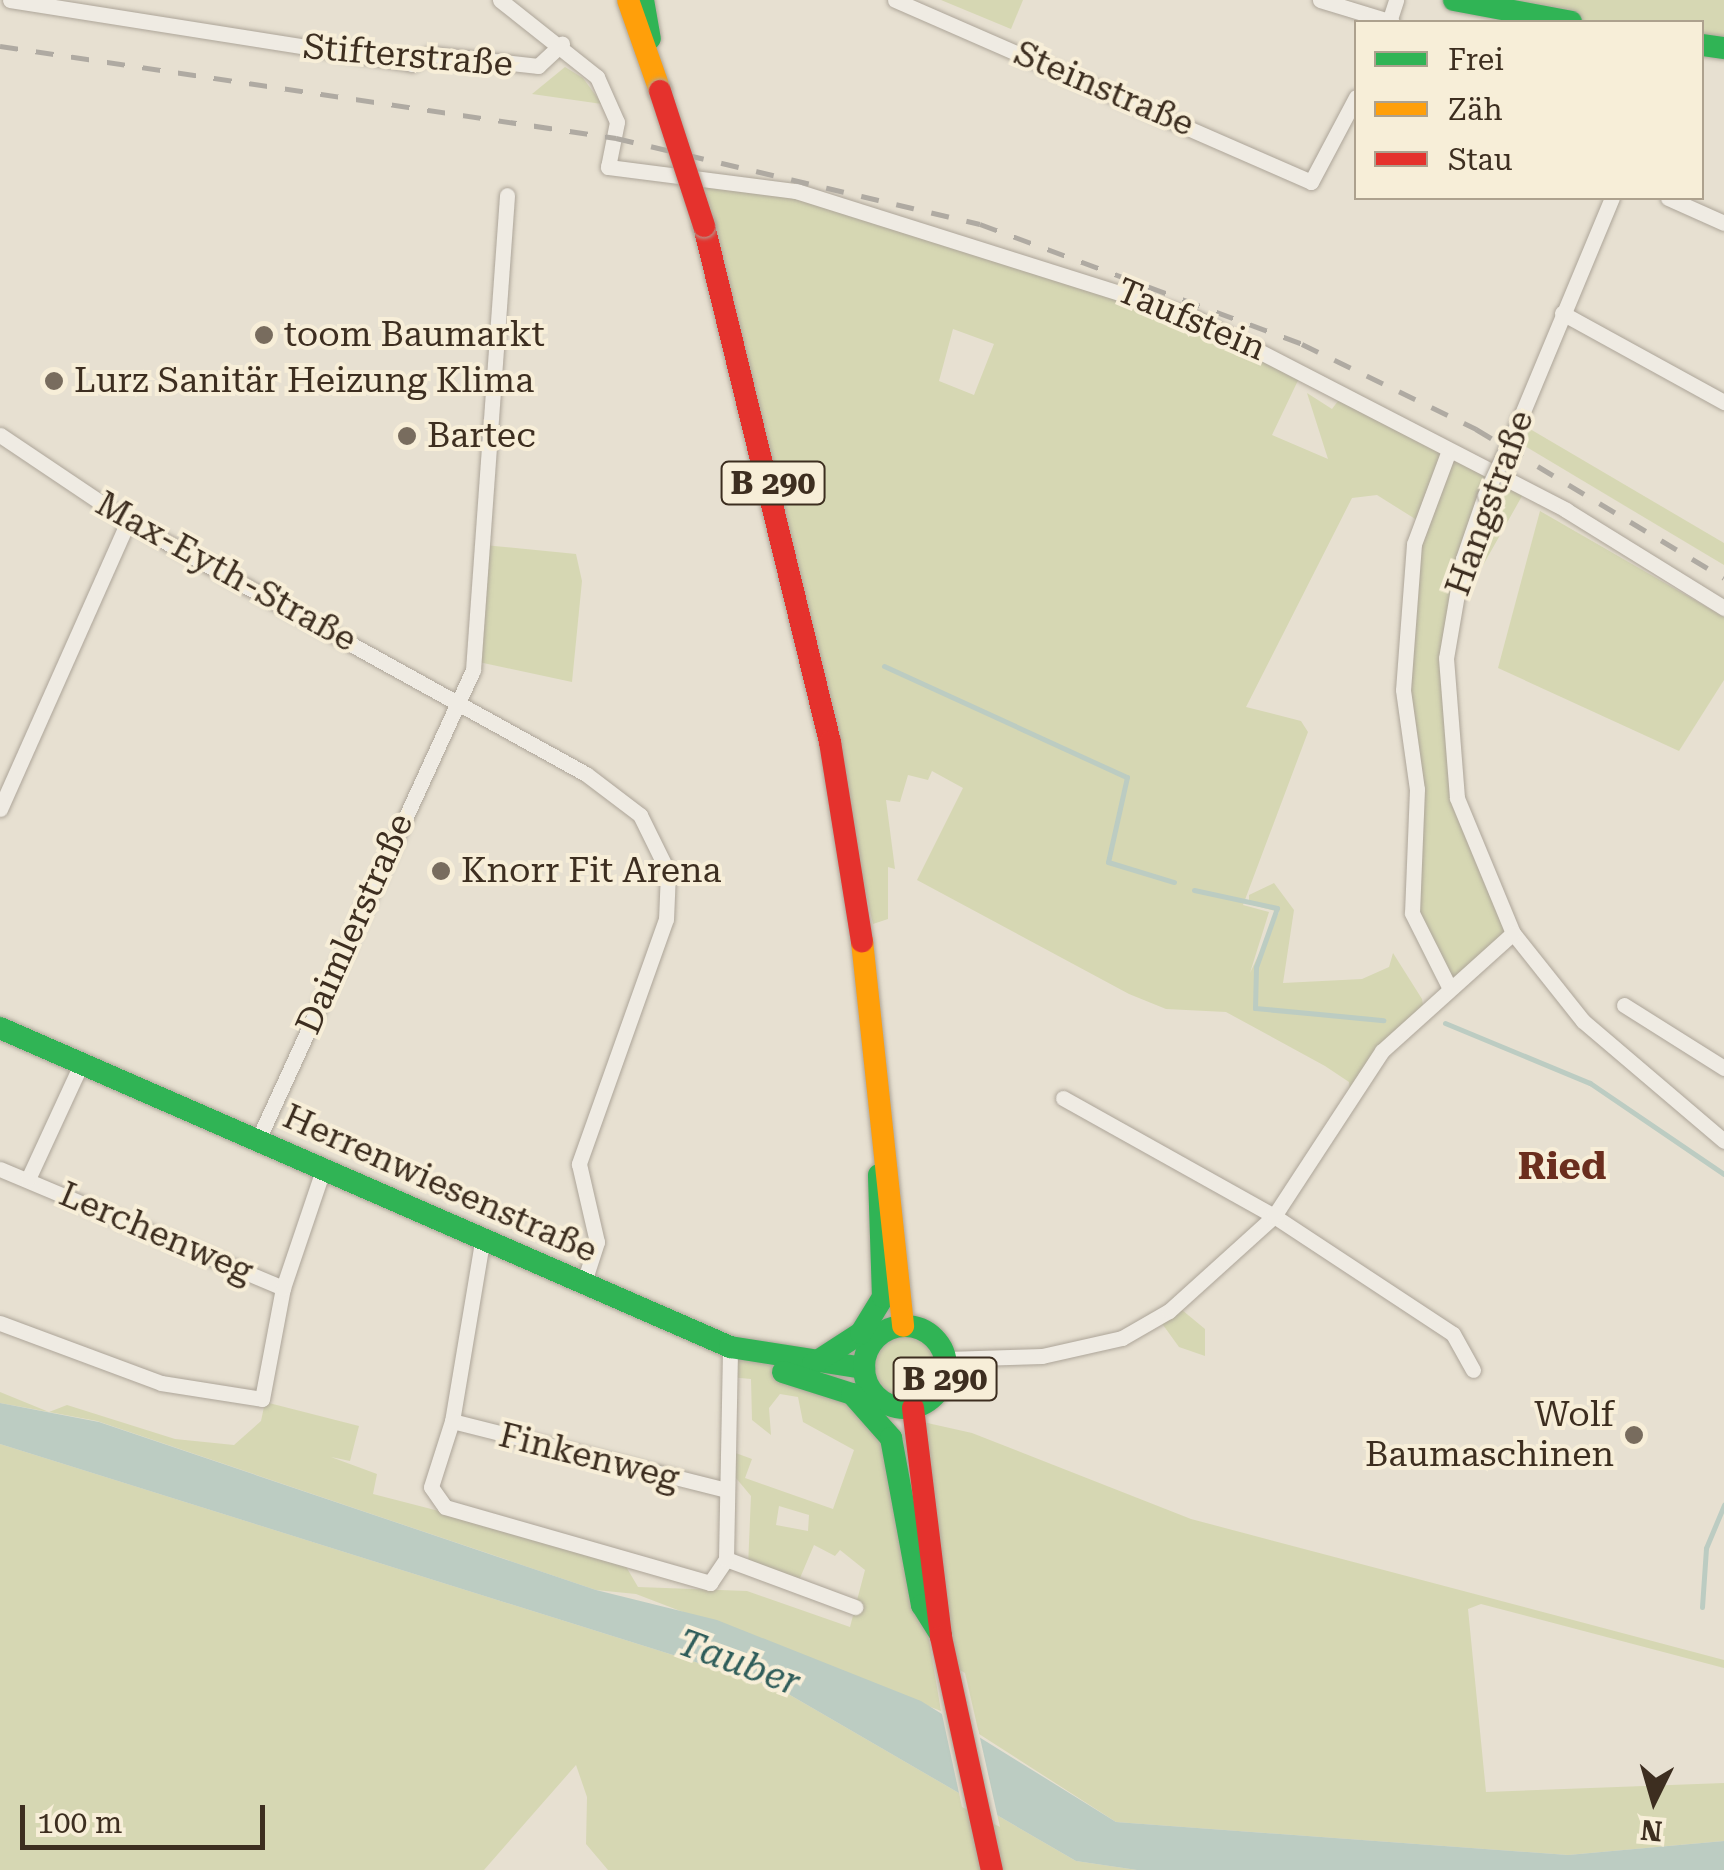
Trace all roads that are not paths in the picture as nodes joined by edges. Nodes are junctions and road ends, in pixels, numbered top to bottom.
1 (10, 0) edge
2 (500, 0) edge
3 (628, 0) edge
4 (643, 0) edge
5 (895, 0) edge
6 (1320, 0) edge
7 (1454, 0) edge
8 (1384, 20) edge
9 (1560, 20) edge
10 (562, 44) junction
11 (657, 81) junction
12 (1354, 100) edge
13 (508, 195) dead end
14 (1611, 200) edge
15 (1672, 200) edge
16 (1724, 223) edge
17 (1562, 313) junction
18 (1724, 402) edge
19 (0, 435) edge
20 (1448, 453) junction
21 (128, 521) junction
22 (1724, 608) edge
23 (454, 705) junction
24 (0, 808) edge
25 (1513, 933) junction
26 (1449, 986) junction
27 (1624, 1006) dead end
28 (0, 1028) edge
29 (82, 1062) junction
30 (1724, 1068) edge
31 (1063, 1098) dead end
32 (257, 1142) junction
33 (1724, 1142) edge
34 (884, 1162) junction
35 (0, 1170) edge
36 (322, 1173) junction
37 (28, 1179) junction
38 (1274, 1216) junction
39 (483, 1236) junction
40 (582, 1285) junction
41 (283, 1288) junction
42 (0, 1323) edge
43 (904, 1326) junction
44 (730, 1347) junction
45 (946, 1359) junction
46 (813, 1364) junction
47 (864, 1368) junction
48 (1472, 1370) dead end
49 (913, 1408) junction
50 (452, 1421) junction
51 (726, 1490) junction
52 (726, 1559) junction
53 (855, 1607) dead end
54 (941, 1637) junction
55 (990, 1865) edge

1 - 10 street, Stifterstraße
2 - 10 street
3 - 11 main road, B 290
4 - 11 main road
5 - 12 street, Steinstraße
6 - 8 street
7 - 9 main road
10 - 20 street, Taufstein
11 - 34 main road, B 290, bridge
13 - 23 street
14 - 17 street, Hangstraße
15 - 16 street
17 - 18 street
17 - 25 street, Hangstraße, bridge
19 - 21 street, Max-Eyth-Straße
20 - 22 street, Taufstein
20 - 26 street
21 - 23 street, Max-Eyth-Straße
21 - 24 street
23 - 32 street, Daimlerstraße
23 - 40 street, Max-Eyth-Straße
25 - 26 street
25 - 33 street, Hangstraße
26 - 38 street
27 - 30 street
28 - 29 main road, Herrenwiesenstraße
29 - 32 main road, Herrenwiesenstraße
29 - 37 street, Lerchenweg
31 - 38 street
32 - 36 main road, Herrenwiesenstraße
34 - 43 main road, B 290
34 - 46 main road
35 - 37 street, Lerchenweg
36 - 39 main road, Herrenwiesenstraße
36 - 41 street
37 - 41 street, Lerchenweg
38 - 45 street
38 - 48 street
39 - 40 main road, Herrenwiesenstraße
39 - 50 street
40 - 44 main road, Herrenwiesenstraße
41 - 42 street
43 - 45 main road, B 290
43 - 47 main road, B 290
44 - 46 main road, Herrenwiesenstraße
44 - 51 street
44 - 54 main road
45 - 49 main road, B 290
46 - 47 main road, Herrenwiesenstraße
47 - 49 main road, B 290
49 - 54 main road, B 290
50 - 51 street, Finkenweg
50 - 52 street
51 - 52 street
52 - 53 street
54 - 55 main road, B 290

